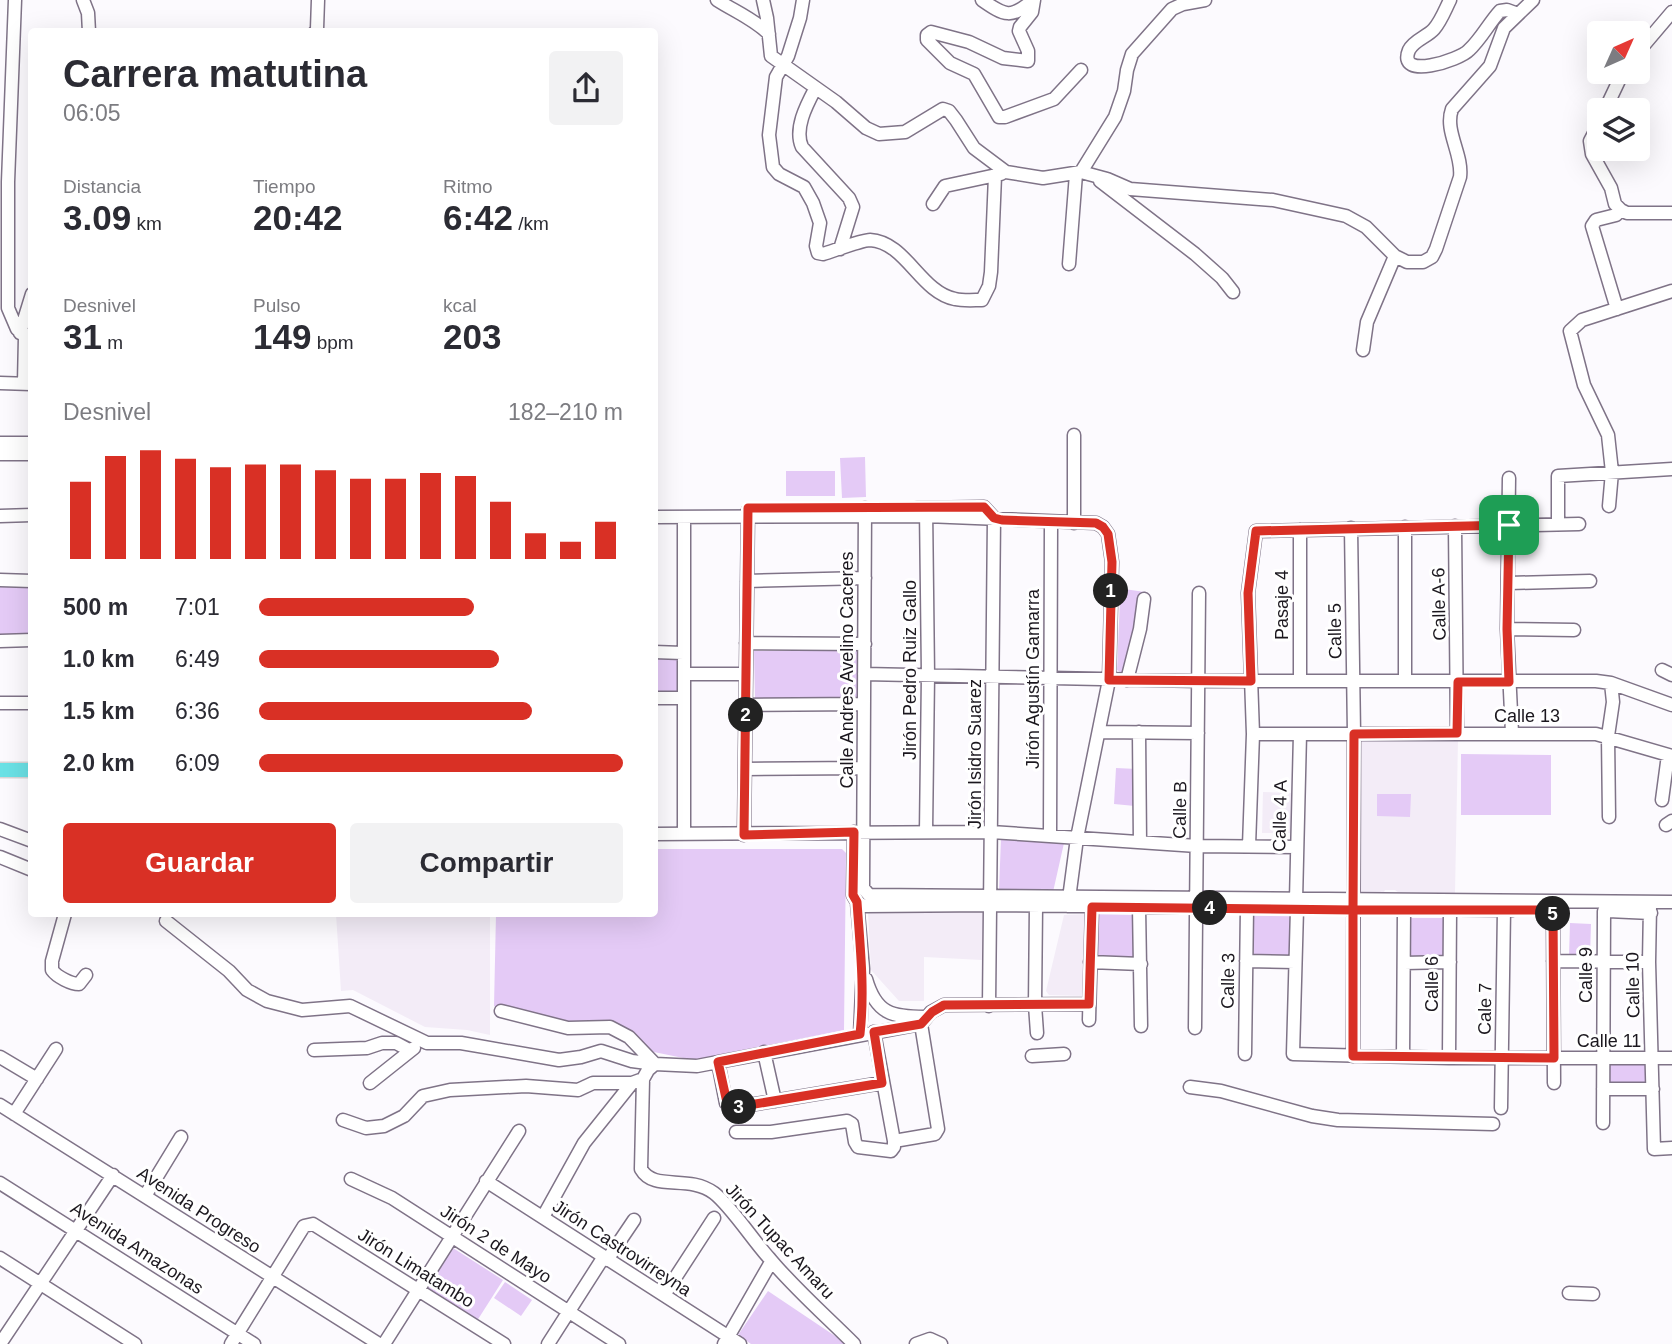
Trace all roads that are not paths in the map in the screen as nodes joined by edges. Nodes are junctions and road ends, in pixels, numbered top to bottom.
1 (15, 0) edge
2 (83, 0) edge
3 (318, 0) edge
4 (717, 0) edge
5 (763, 0) edge
6 (803, 0) edge
7 (982, 0) edge
8 (1033, 0) edge
9 (1205, 0) edge
10 (1450, 0) edge
11 (1533, 0) edge
12 (1672, 12) edge
13 (1518, 14) junction
14 (89, 28) edge
15 (317, 28) edge
16 (769, 34) junction
17 (1650, 38) edge
18 (783, 65) junction
19 (1081, 70) dead end
20 (816, 89) junction
21 (1595, 161) edge
22 (1083, 173) junction
23 (1001, 174) junction
24 (4, 175) edge
25 (933, 204) dead end
26 (1620, 211) junction
27 (1672, 213) edge
28 (840, 249) junction
29 (1395, 256) junction
30 (1069, 264) dead end
31 (1672, 291) edge
32 (1233, 292) dead end
33 (1617, 309) junction
34 (26, 336) edge
35 (1363, 350) dead end
36 (0, 383) edge
37 (28, 383) edge
38 (1074, 435) dead end
39 (0, 443) edge
40 (28, 443) edge
41 (0, 454) edge
42 (28, 454) edge
43 (1672, 468) edge
44 (1612, 472) junction
45 (1509, 478) dead end
46 (1609, 506) dead end
47 (658, 509) edge
48 (748, 512) junction
49 (865, 512) junction
50 (926, 512) junction
51 (28, 515) edge
52 (0, 516) edge
53 (658, 517) edge
54 (684, 517) junction
55 (994, 518) junction
56 (1051, 522) junction
57 (1074, 523) junction
58 (1558, 524) junction
59 (1579, 524) dead end
60 (1509, 525) junction
61 (1455, 526) junction
62 (1405, 527) junction
63 (1351, 528) junction
64 (1300, 530) junction
65 (865, 578) junction
66 (0, 580) edge
67 (28, 581) edge
68 (747, 581) junction
69 (1590, 581) dead end
70 (1509, 583) junction
71 (1199, 593) dead end
72 (1144, 599) dead end
73 (1507, 629) junction
74 (1574, 630) dead end
75 (28, 640) edge
76 (0, 641) edge
77 (747, 643) junction
78 (864, 644) junction
79 (658, 652) edge
80 (684, 653) junction
81 (684, 674) junction
82 (746, 674) junction
83 (864, 674) junction
84 (928, 675) junction
85 (993, 677) junction
86 (1051, 677) junction
87 (1109, 680) junction
88 (1127, 680) junction
89 (1300, 680) junction
90 (1198, 681) junction
91 (1251, 681) junction
92 (1353, 681) junction
93 (1405, 681) junction
94 (1458, 682) junction
95 (1509, 682) junction
96 (1611, 682) junction
97 (658, 698) edge
98 (684, 698) junction
99 (0, 703) edge
100 (28, 703) edge
101 (864, 704) junction
102 (746, 705) junction
103 (1672, 705) edge
104 (1099, 732) junction
105 (1139, 732) junction
106 (1198, 733) junction
107 (1457, 733) junction
108 (1512, 733) junction
109 (1253, 734) junction
110 (1300, 734) junction
111 (1354, 734) junction
112 (1608, 736) junction
113 (1670, 756) edge
114 (863, 768) junction
115 (745, 769) junction
116 (0, 770) edge
117 (28, 770) edge
118 (1662, 800) dead end
119 (1609, 817) dead end
120 (0, 829) edge
121 (859, 832) junction
122 (926, 832) junction
123 (991, 832) junction
124 (658, 834) edge
125 (684, 834) junction
126 (744, 835) junction
127 (1050, 836) junction
128 (1077, 838) junction
129 (28, 840) edge
130 (1140, 842) junction
131 (1197, 846) junction
132 (1249, 846) junction
133 (1297, 847) junction
134 (0, 857) edge
135 (28, 868) edge
136 (861, 898) junction
137 (991, 900) junction
138 (1068, 902) junction
139 (1672, 902) edge
140 (1196, 903) junction
141 (1296, 904) junction
142 (1353, 905) junction
143 (1036, 906) junction
144 (1092, 907) junction
145 (1139, 908) junction
146 (1247, 908) junction
147 (1650, 908) junction
148 (1504, 910) junction
149 (1553, 910) junction
150 (1404, 911) junction
151 (1450, 911) junction
152 (1604, 911) junction
153 (64, 917) edge
154 (166, 921) dead end
155 (1246, 961) junction
156 (1553, 961) junction
157 (1090, 962) junction
158 (1295, 962) junction
159 (1450, 962) junction
160 (1604, 962) junction
161 (1649, 962) junction
162 (1404, 963) junction
163 (1141, 964) junction
164 (863, 969) junction
165 (86, 975) dead end
166 (1089, 1004) junction
167 (1035, 1005) junction
168 (989, 1006) junction
169 (500, 1011) dead end
170 (924, 1020) junction
171 (1089, 1020) dead end
172 (1141, 1026) dead end
173 (1195, 1028) dead end
174 (874, 1032) junction
175 (1037, 1033) dead end
176 (860, 1034) junction
177 (427, 1043) junction
178 (56, 1049) dead end
179 (314, 1050) dead end
180 (409, 1050) junction
181 (764, 1052) junction
182 (1064, 1054) dead end
183 (1245, 1054) dead end
184 (1293, 1054) joint
185 (1032, 1056) dead end
186 (1353, 1056) junction
187 (1403, 1056) junction
188 (0, 1057) edge
189 (1449, 1058) junction
190 (1502, 1058) junction
191 (1554, 1058) junction
192 (1652, 1058) junction
193 (1672, 1058) edge
194 (1603, 1060) junction
195 (718, 1062) junction
196 (655, 1064) junction
197 (37, 1079) junction
198 (638, 1081) junction
199 (370, 1083) dead end
200 (882, 1083) junction
201 (1555, 1083) dead end
202 (1190, 1087) dead end
203 (1604, 1089) junction
204 (1653, 1089) junction
205 (775, 1101) junction
206 (0, 1105) edge
207 (1501, 1108) dead end
208 (14, 1114) junction
209 (343, 1120) dead end
210 (1603, 1123) dead end
211 (1493, 1124) dead end
212 (519, 1131) dead end
213 (736, 1132) dead end
214 (181, 1137) dead end
215 (894, 1141) junction
216 (1672, 1148) edge
217 (113, 1175) junction
218 (351, 1179) dead end
219 (486, 1181) junction
220 (0, 1183) edge
221 (145, 1196) junction
222 (543, 1217) junction
223 (714, 1218) dead end
224 (634, 1220) dead end
225 (77, 1230) junction
226 (452, 1237) junction
227 (0, 1258) edge
228 (605, 1259) junction
229 (771, 1262) junction
230 (273, 1278) junction
231 (41, 1284) junction
232 (419, 1289) junction
233 (1569, 1293) dead end
234 (1593, 1294) dead end
235 (664, 1295) junction
236 (569, 1312) junction
237 (235, 1339) edge
238 (5, 1340) edge
239 (726, 1340) edge
240 (135, 1344) edge
241 (254, 1344) edge
242 (379, 1344) edge
243 (384, 1344) edge
244 (504, 1344) edge
245 (548, 1344) edge
246 (619, 1344) edge
247 (740, 1344) edge
248 (854, 1344) edge
249 (916, 1344) edge
250 (941, 1344) edge

1 - 24 street
2 - 14 street
3 - 15 street
4 - 16 street
5 - 16 street
6 - 18 street
7 - 8 street
8 - 19 street
9 - 22 street
10 - 13 street
11 - 13 street
12 - 17 street
13 - 29 street
16 - 18 street
18 - 20 street
18 - 28 street
20 - 23 street
20 - 28 street
21 - 26 street
22 - 23 street
22 - 29 street
22 - 30 street
22 - 32 street
23 - 25 street
23 - 28 street
24 - 34 street
26 - 27 street
26 - 33 street
29 - 35 street
31 - 33 street
33 - 44 street
34 - 37 street
36 - 37 street
38 - 57 street
39 - 40 street
41 - 42 street
43 - 44 street
44 - 46 street
44 - 58 street
45 - 60 street
47 - 48 street
48 - 49 street
48 - 54 street
48 - 68 street
49 - 50 street
49 - 65 street, Calle Andres Avelino Caceres
50 - 55 street
50 - 55 street
50 - 84 street, Jirón Pedro Ruiz Gallo
51 - 52 street
53 - 54 street
54 - 80 street
55 - 56 street
55 - 85 street, Jirón Isidro Suarez
56 - 57 street
56 - 86 street, Jirón Agustín Gamarra
57 - 87 street
58 - 59 street
58 - 60 street
60 - 61 street
60 - 70 street
61 - 62 street
61 - 94 street, Calle A-6
62 - 63 street
62 - 93 street
63 - 64 street
63 - 92 street, Calle 5
64 - 89 street, Pasaje 4
64 - 91 street
65 - 68 street
65 - 78 street, Calle Andres Avelino Caceres
66 - 67 street
68 - 77 street
69 - 70 street
70 - 73 street
71 - 90 street, Calle B
72 - 88 street
73 - 74 street
73 - 95 street
75 - 76 street
77 - 78 street
77 - 82 street
78 - 83 street, Calle Andres Avelino Caceres
79 - 80 street
80 - 81 street
81 - 82 street
81 - 98 street
82 - 102 street
83 - 84 street
83 - 101 street, Calle Andres Avelino Caceres
84 - 85 street
84 - 122 street, Jirón Pedro Ruiz Gallo
85 - 86 street
85 - 123 street, Jirón Isidro Suarez
86 - 87 street
86 - 127 street, Jirón Agustín Gamarra
87 - 88 street
87 - 104 street
88 - 90 street
89 - 91 street
89 - 92 street
90 - 91 street
90 - 106 street, Calle B
91 - 109 street
92 - 93 street
92 - 111 street, Calle 5
93 - 94 street
94 - 95 street
94 - 107 street, Calle A-6
95 - 96 street
95 - 108 street
96 - 103 street
96 - 112 street
97 - 98 street
98 - 125 street
99 - 100 street
101 - 102 street
101 - 114 street, Calle Andres Avelino Caceres
102 - 115 street
104 - 105 street
104 - 128 street
105 - 106 street
105 - 130 street
106 - 131 street, Calle B
107 - 108 street, Calle 13
107 - 111 street, Calle 13
108 - 112 street, Calle 13
109 - 110 street, Calle 13
109 - 132 street
110 - 111 street, Calle 13
110 - 133 street, Calle 4 A
111 - 142 street, Calle 5
112 - 113 street, Calle 13
112 - 119 street
113 - 118 street
114 - 115 street
114 - 121 street, Calle Andres Avelino Caceres
115 - 126 street
116 - 117 main road
120 - 129 street
121 - 122 street
121 - 126 street
121 - 136 street, Calle Andres Avelino Caceres
122 - 123 street
123 - 127 street
123 - 137 street, Jirón Isidro Suarez
124 - 125 street
125 - 126 street
127 - 128 street
128 - 130 street
128 - 138 street
130 - 131 street
131 - 132 street
131 - 140 street, Calle B
132 - 133 street
133 - 141 street, Calle 4 A
134 - 135 street
136 - 137 street
136 - 164 street, Calle Andres Avelino Caceres
137 - 138 street
137 - 143 street
137 - 168 street, Jirón Isidro Suarez
138 - 140 street
138 - 143 street
138 - 144 street
139 - 147 street
140 - 141 street
140 - 145 street
140 - 146 street
140 - 173 street, Calle B
141 - 142 street
141 - 146 street
141 - 158 street, Calle 4 A
142 - 147 street
142 - 150 street
142 - 186 street, Calle 5
143 - 167 street
144 - 145 street
144 - 157 street
145 - 163 street
146 - 155 street, Calle 3
147 - 152 street
147 - 161 street, Calle 10
148 - 149 street
148 - 151 street
148 - 190 street, Cale 7
149 - 152 street
149 - 156 street
150 - 151 street
150 - 162 street
151 - 159 street, Calle 6
152 - 160 street, Calle 9
153 - 165 street
154 - 177 street
155 - 158 street
155 - 183 street, Calle 3
156 - 160 street
156 - 191 street
157 - 163 street
157 - 166 street
158 - 184 street, Calle 4 A
159 - 162 street
159 - 189 street, Calle 6
160 - 161 street
160 - 194 street, Calle 9
161 - 192 street, Calle 10
162 - 187 street
163 - 172 street
164 - 170 street
164 - 176 street
166 - 167 street
166 - 171 street
167 - 168 street
167 - 175 street
168 - 170 street
169 - 196 street
170 - 174 street
170 - 215 street
174 - 176 street
174 - 200 street
176 - 181 street
177 - 180 street
177 - 196 street
178 - 197 street
179 - 180 street
180 - 199 street
181 - 195 street
181 - 205 street
182 - 185 street
184 - 186 street, Calle 11
186 - 187 street, Calle 11
187 - 189 street, Calle 11
188 - 197 street
189 - 190 street, Calle 11
190 - 191 street, Calle 11
190 - 207 street, Cale 7
191 - 194 street, Calle 11
191 - 201 street
192 - 193 street, Calle 11
192 - 194 street, Calle 11
192 - 204 street, Calle 10
194 - 203 street, Calle 9
195 - 196 street
195 - 205 street
196 - 198 street
197 - 208 street
198 - 209 street
198 - 222 street
198 - 229 street, Jirón Tupac Amaru
200 - 205 street
200 - 215 street
202 - 211 street
203 - 204 street
203 - 210 street, Calle 9
204 - 216 street, Calle 10
206 - 208 street, Avenida Progreso
208 - 217 street, Avenida Progreso
212 - 219 street
213 - 215 street
214 - 221 street
217 - 221 street, Avenida Progreso
217 - 225 street
218 - 226 street, Jirón 2 de Mayo
219 - 222 street, Jirón Castrovirreyna
219 - 226 street
220 - 225 street, Avenida Amazonas
221 - 230 street, Avenida Progreso
222 - 228 street, Jirón Castrovirreyna
223 - 235 street
224 - 228 street
225 - 231 street
225 - 237 street, Avenida Amazonas
226 - 232 street
226 - 236 street, Jirón 2 de Mayo
227 - 231 street
228 - 235 street, Jirón Castrovirreyna
228 - 236 street
229 - 239 street
229 - 248 street, Jirón Tupac Amaru
230 - 232 street, Jirón Limatambo
230 - 237 street
230 - 242 street, Avenida Progreso
231 - 238 street
231 - 240 street
232 - 243 street
232 - 244 street, Jirón Limatambo
233 - 234 street
235 - 239 street, Jirón Castrovirreyna
236 - 245 street
236 - 246 street, Jirón 2 de Mayo
237 - 241 street, Avenida Amazonas
239 - 247 street, Jirón Castrovirreyna
249 - 250 street

